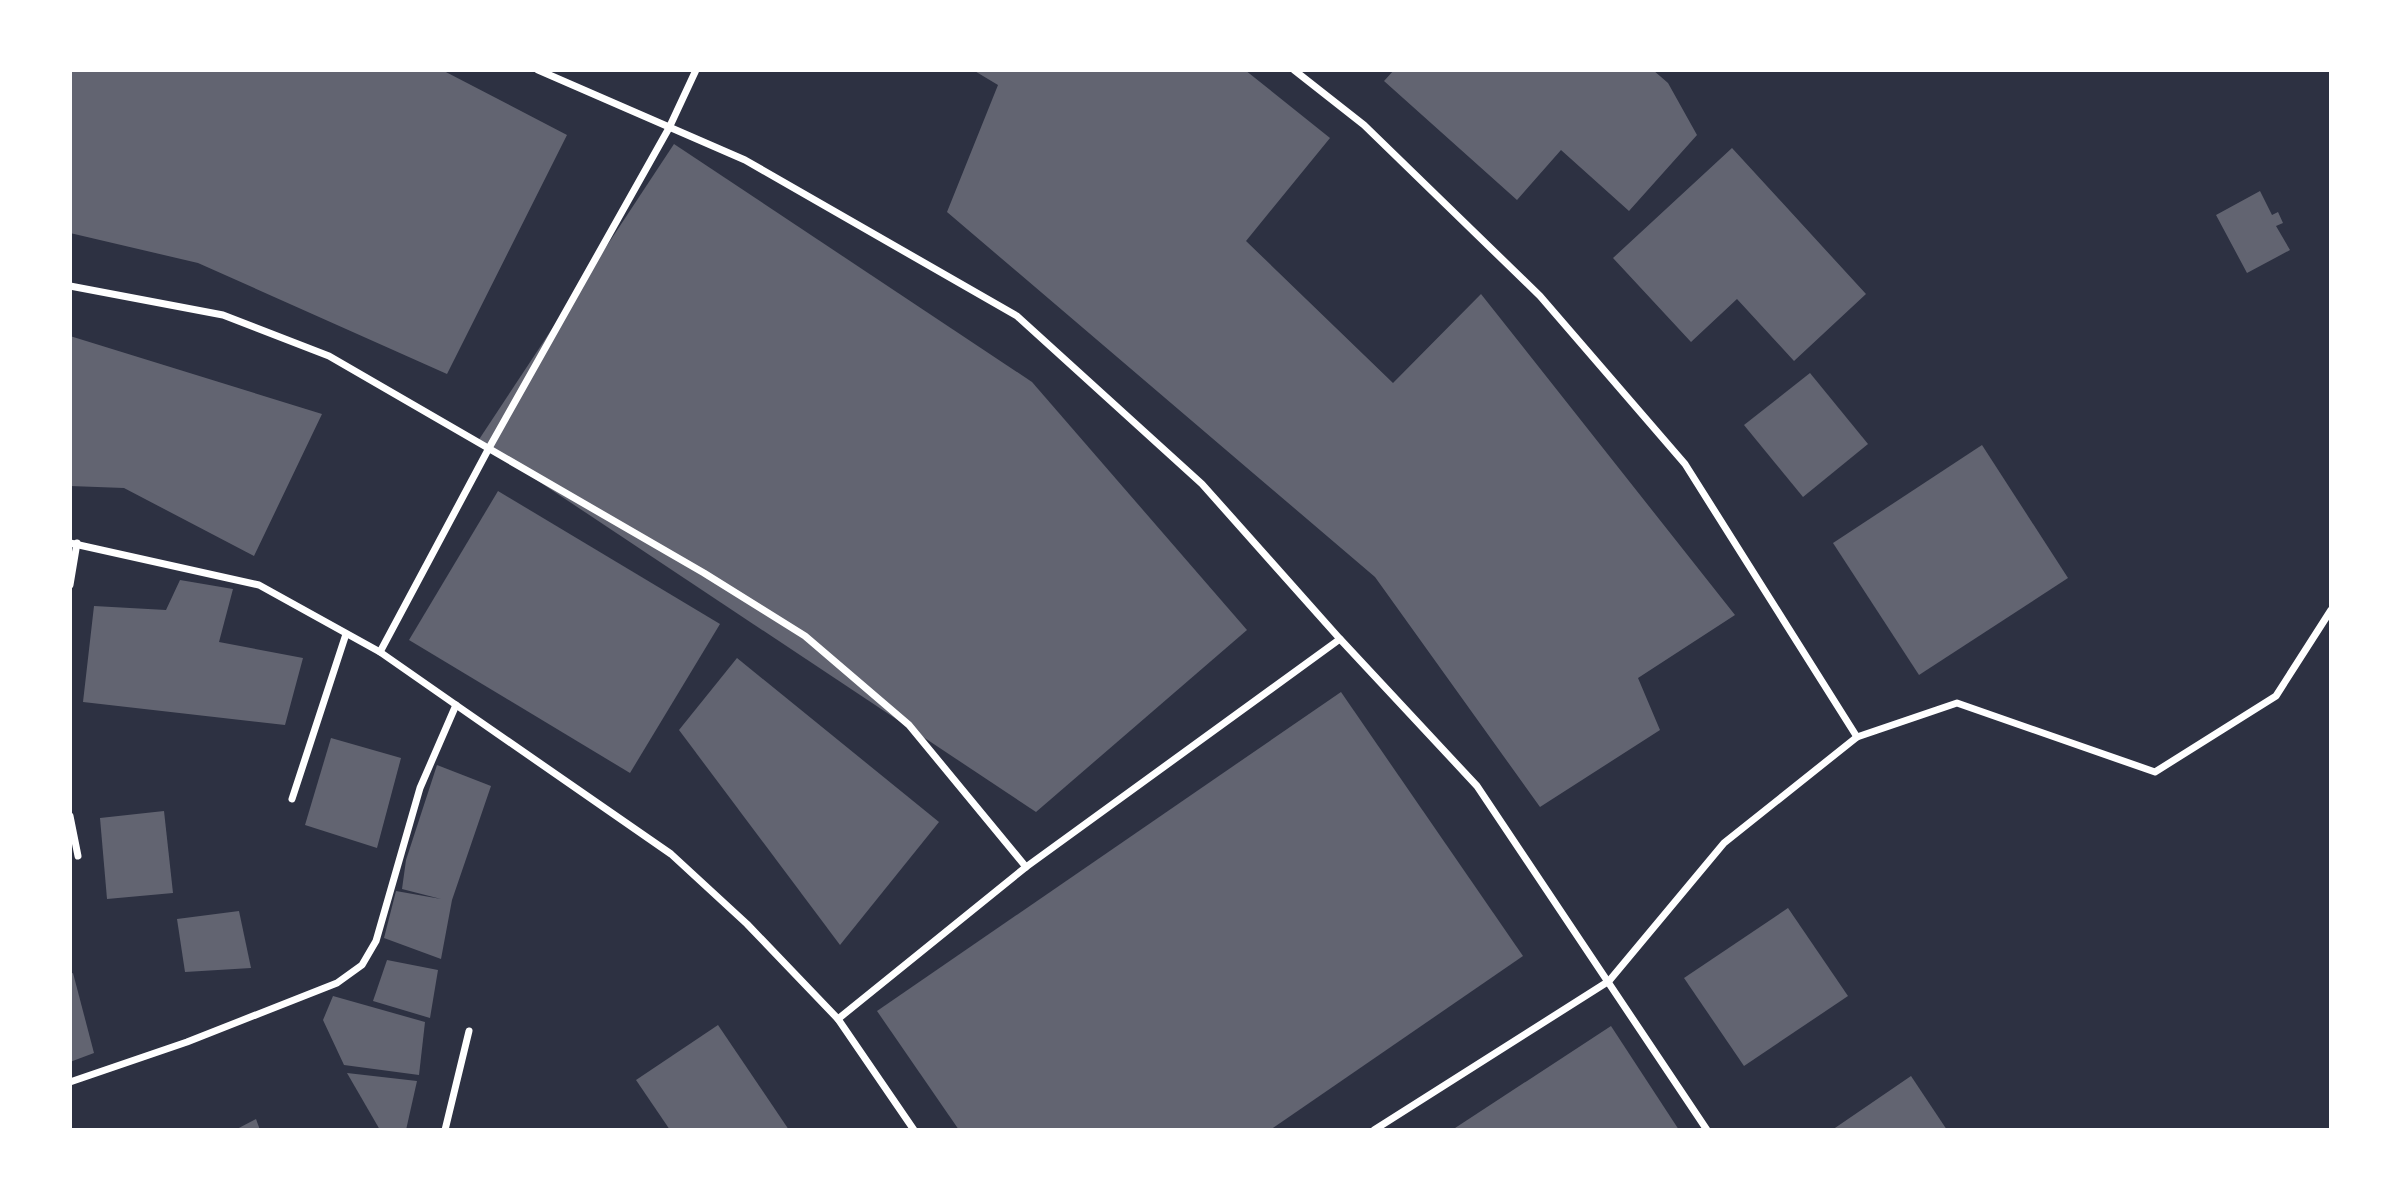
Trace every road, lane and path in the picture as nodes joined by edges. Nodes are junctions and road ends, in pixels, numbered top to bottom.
1 (538, 70) edge
2 (696, 70) edge
3 (1294, 70) edge
4 (668, 128) junction
5 (70, 286) edge
6 (489, 448) junction
7 (74, 543) edge
8 (70, 585) edge
9 (2331, 610) edge
10 (346, 634) junction
11 (1340, 639) junction
12 (380, 652) junction
13 (456, 705) junction
14 (1857, 737) junction
15 (292, 799) dead end
16 (70, 816) edge
17 (78, 856) dead end
18 (1026, 867) junction
19 (1609, 981) junction
20 (838, 1019) junction
21 (469, 1031) dead end
22 (70, 1082) edge
23 (445, 1130) edge
24 (914, 1130) edge
25 (1374, 1130) edge
26 (1707, 1130) edge

1 - 4 street
2 - 4 street
3 - 14 street
4 - 6 street
4 - 11 street
5 - 6 street
6 - 12 street
6 - 18 street
7 - 8 street
7 - 10 street
9 - 14 street
10 - 12 street
10 - 15 street
11 - 18 street
11 - 19 street
12 - 13 street
13 - 20 street
13 - 22 street
14 - 19 street
16 - 17 street
18 - 20 street
19 - 25 street
19 - 26 street
20 - 24 street
21 - 23 street

